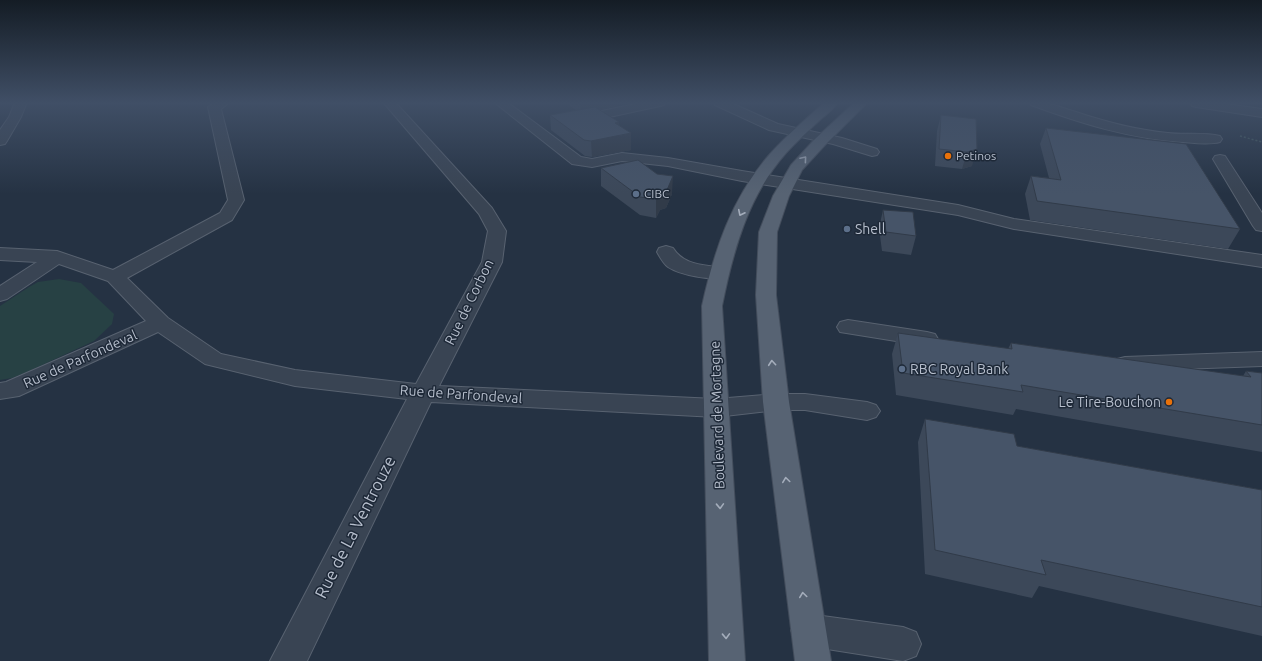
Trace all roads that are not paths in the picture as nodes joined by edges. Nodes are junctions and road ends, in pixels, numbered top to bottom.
1 (220, 133) edge
2 (416, 133) edge
3 (547, 133) edge
4 (799, 133) joint
5 (829, 133) edge
6 (1139, 133) edge
7 (824, 138) junction
8 (1215, 139) dead end
9 (872, 152) dead end
10 (1220, 159) dead end
11 (759, 179) junction
12 (787, 183) junction
13 (1262, 226) edge
14 (666, 252) dead end
15 (0, 254) edge
16 (57, 257) junction
17 (1262, 261) edge
18 (719, 273) junction
19 (115, 277) junction
20 (0, 295) edge
21 (160, 323) junction
22 (848, 327) dead end
23 (946, 341) edge
24 (1262, 359) edge
25 (1108, 362) edge
26 (0, 391) edge
27 (423, 393) junction
28 (776, 402) junction
29 (716, 408) junction
30 (867, 412) dead end
31 (903, 644) dead end
32 (811, 646) edge
33 (288, 661) edge
34 (727, 661) edge

1 - 19 street
2 - 27 street, Rue de Corbon
3 - 11 street
4 - 7 street
4 - 11 main road, Boulevard de Mortagne
5 - 7 main road
6 - 8 street
7 - 9 street
12 -> 7 main road
10 - 13 street
11 - 12 street
11 -> 18 main road, Boulevard de Mortagne
12 - 17 street
28 -> 12 main road
14 - 18 street
15 - 16 street, Rue de Parfondeval
16 - 19 street, Rue de Parfondeval
16 - 20 street
18 - 29 main road, Boulevard de Mortagne
19 - 21 street, Rue de Parfondeval
21 - 26 street, Rue de Parfondeval
21 - 27 street, Rue de Parfondeval
22 - 23 street
24 - 25 street
27 - 29 street, Rue de Parfondeval
27 - 33 street, Rue de La Ventrouze
28 - 29 street, Rue de Parfondeval
28 - 30 street, Rue de Parfondeval
32 -> 28 main road
29 -> 34 main road, Boulevard de Mortagne
31 - 32 street

